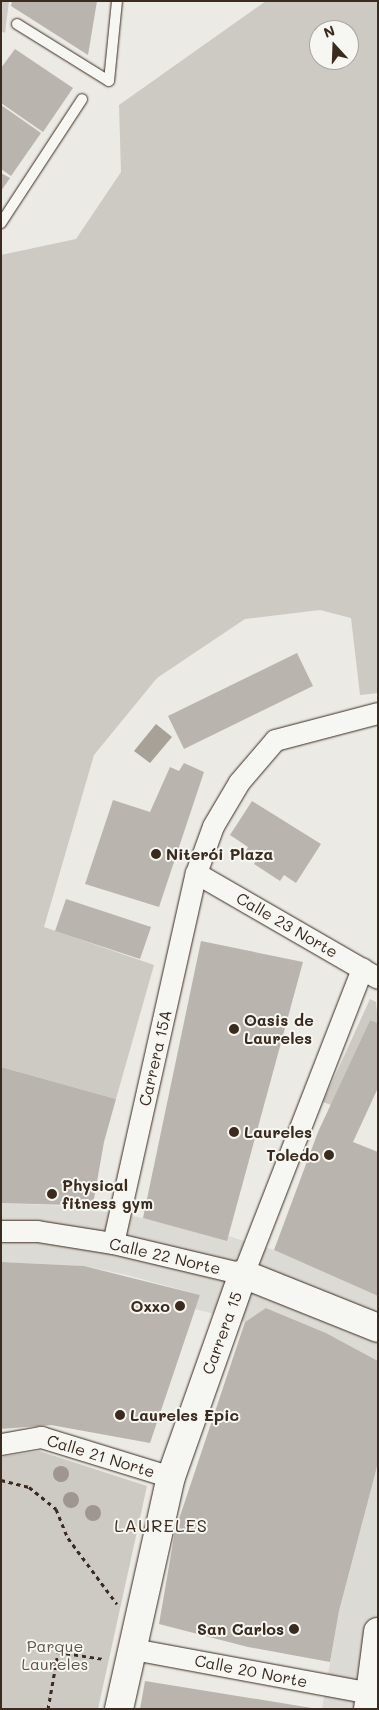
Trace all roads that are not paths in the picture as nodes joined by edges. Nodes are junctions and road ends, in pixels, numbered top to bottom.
1 (117, 1) edge
2 (17, 24) dead end
3 (82, 99) dead end
4 (1, 223) edge
5 (378, 713) edge
6 (196, 873) junction
7 (370, 973) edge
8 (1, 1231) edge
9 (113, 1243) junction
10 (243, 1274) junction
11 (378, 1328) edge
12 (1, 1444) edge
13 (171, 1477) junction
14 (378, 1632) edge
15 (133, 1647) junction
16 (369, 1701) edge
17 (119, 1709) edge

1 - 2 lane
3 - 4 lane
5 - 6 street, Carrera 15A
6 - 7 street, Calle 23 Norte
6 - 9 street, Carrera 15A
7 - 10 street, Carrera 15
8 - 9 street, Calle 22 Norte
9 - 10 street, Calle 22 Norte
10 - 11 street, Calle 22 Norte
10 - 13 street, Carrera 15
12 - 13 street, Calle 21 Norte
13 - 15 street, Carrera 15
14 - 16 street
15 - 16 street, Calle 20 Norte
15 - 17 street, Carrera 15

